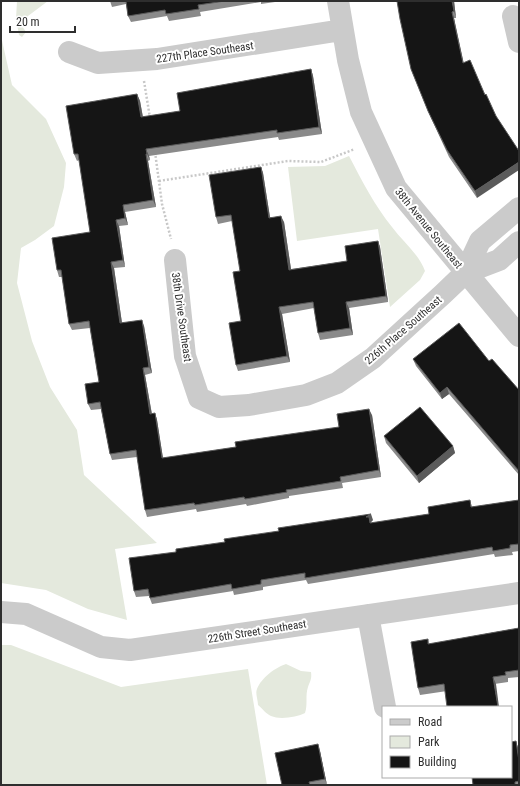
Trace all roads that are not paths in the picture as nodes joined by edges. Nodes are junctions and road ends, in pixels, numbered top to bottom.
1 (338, 1) edge
2 (513, 16) dead end
3 (342, 30) junction
4 (519, 42) edge
5 (69, 52) dead end
6 (519, 208) edge
7 (519, 242) edge
8 (175, 260) road end
9 (466, 273) junction
10 (519, 336) edge
11 (199, 398) joint
12 (519, 593) edge
13 (1, 612) edge
14 (368, 615) junction
15 (385, 706) edge

1 - 3 street, 38th Avenue Southeast
2 - 4 street
3 - 5 street, 227th Place Southeast
3 - 9 street, 38th Avenue Southeast
6 - 9 street, 226th Place Southeast
7 - 9 street, 226th Place Southeast
8 - 11 street, 38th Drive Southeast
9 - 10 street, 38th Avenue Southeast
9 - 11 street, 226th Place Southeast
12 - 14 street, 226th Street Southeast
13 - 14 street, 226th Street Southeast
14 - 15 street

